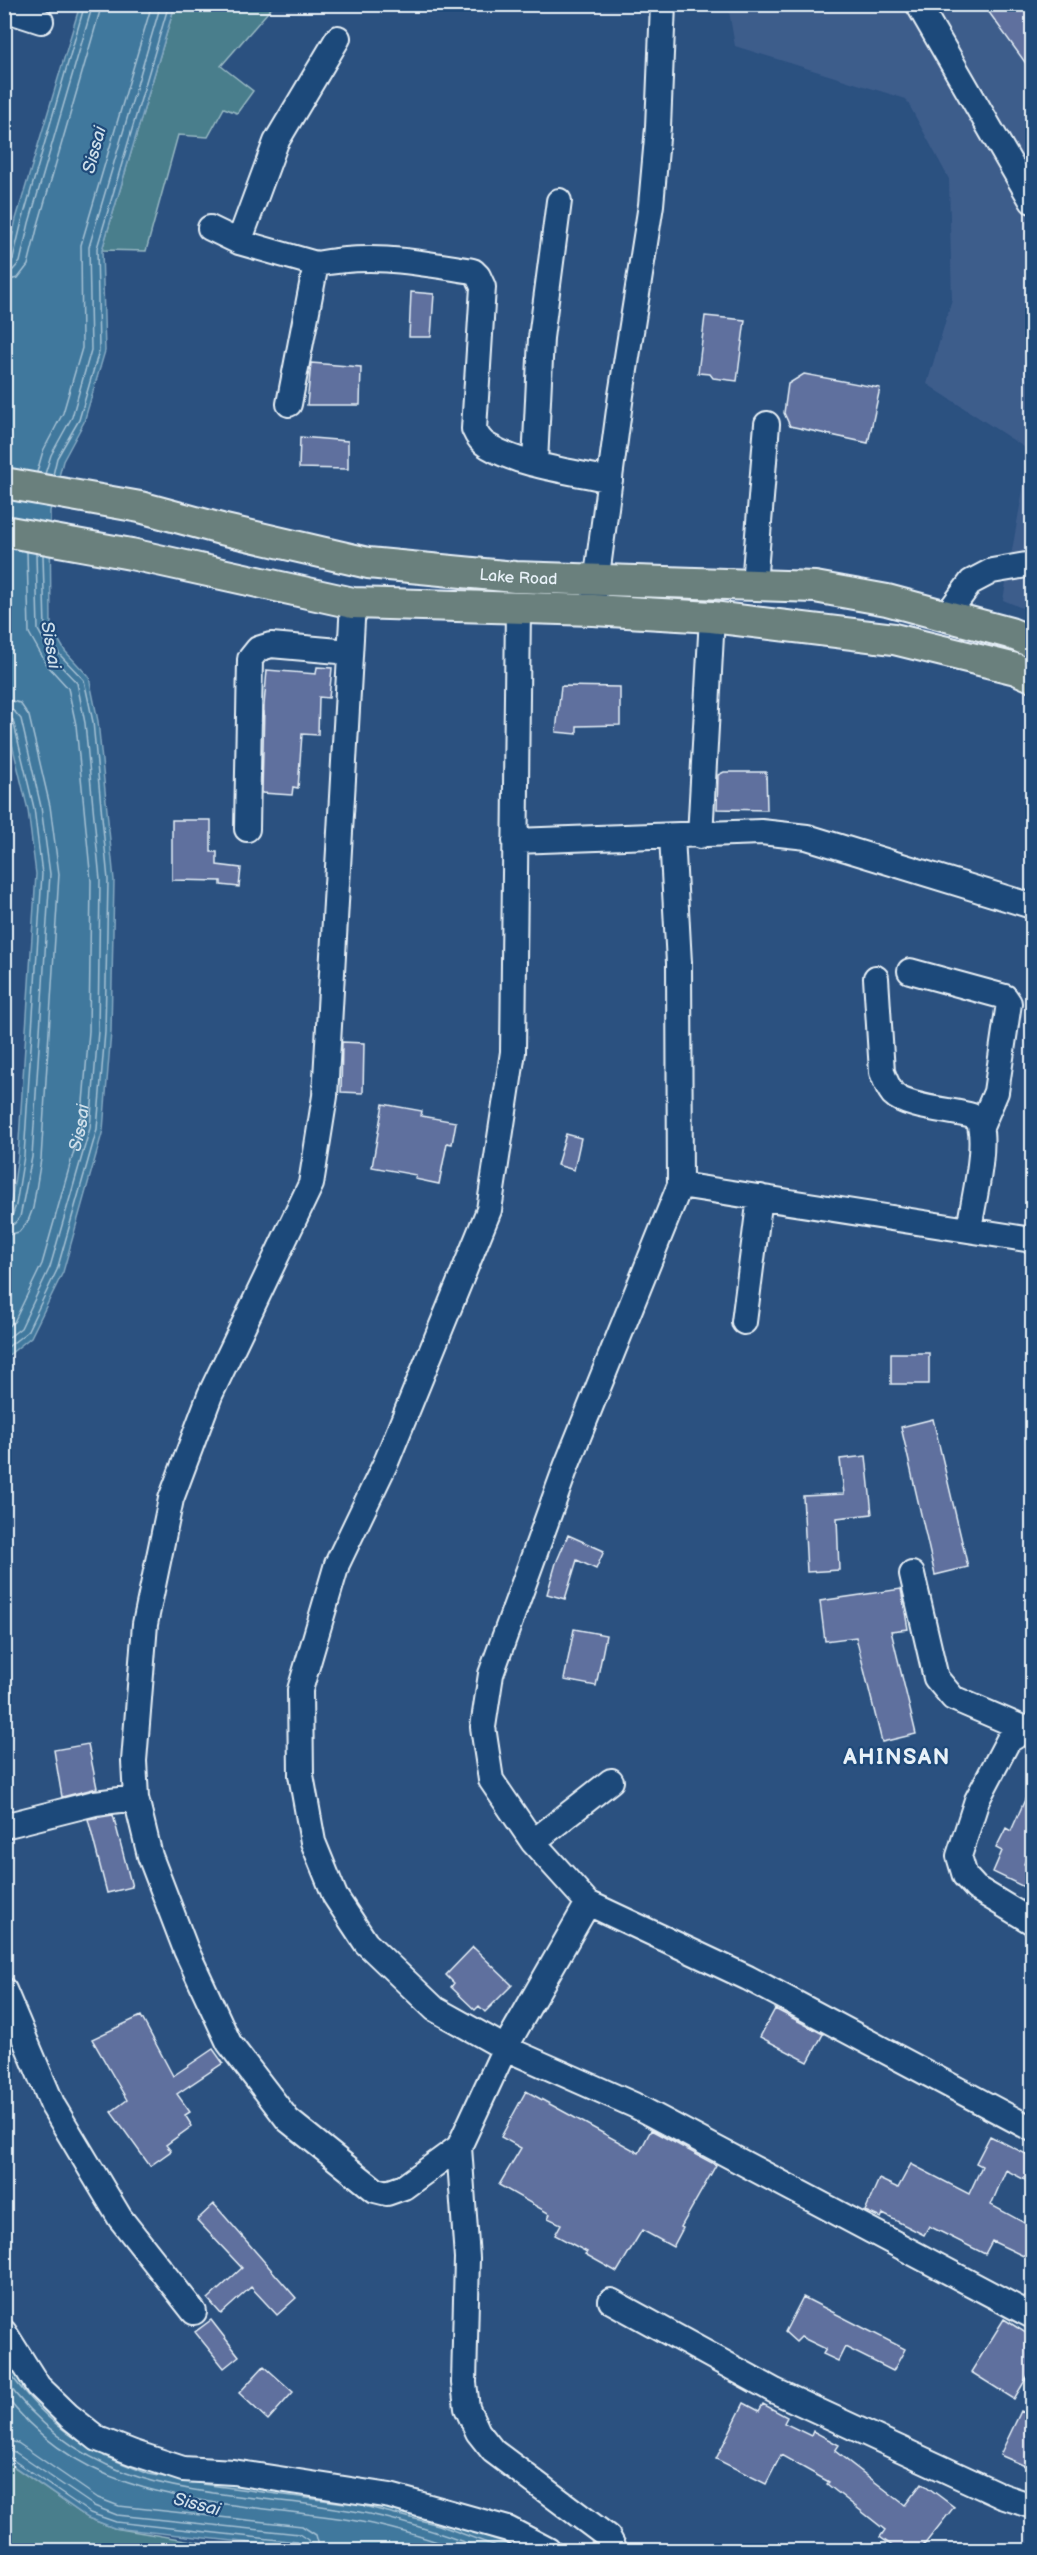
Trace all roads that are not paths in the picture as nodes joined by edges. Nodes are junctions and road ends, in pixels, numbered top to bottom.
1 (663, 4) edge
2 (918, 4) edge
3 (4, 9) edge
4 (41, 21) dead end
5 (338, 38) dead end
6 (559, 201) dead end
7 (1032, 201) edge
8 (210, 228) dead end
9 (239, 242) junction
10 (316, 264) junction
11 (289, 404) dead end
12 (766, 424) dead end
13 (535, 463) junction
14 (610, 480) junction
15 (4, 483) edge
16 (4, 531) edge
17 (1032, 564) edge
18 (596, 580) junction
19 (754, 584) junction
20 (353, 603) junction
21 (518, 608) junction
22 (592, 610) junction
23 (946, 616) junction
24 (712, 617) junction
25 (1032, 642) edge
26 (350, 652) junction
27 (1032, 676) edge
28 (247, 829) dead end
29 (672, 836) junction
30 (700, 836) junction
31 (515, 841) junction
32 (1032, 906) edge
33 (910, 971) dead end
34 (876, 978) dead end
35 (981, 1127) junction
36 (680, 1185) junction
37 (760, 1197) junction
38 (969, 1229) junction
39 (1032, 1240) edge
40 (744, 1322) dead end
41 (912, 1574) dead end
42 (1028, 1728) edge
43 (611, 1781) dead end
44 (136, 1798) junction
45 (4, 1827) edge
46 (533, 1842) junction
47 (588, 1903) junction
48 (1032, 1922) edge
49 (4, 1990) edge
50 (505, 2048) junction
51 (1032, 2129) edge
52 (459, 2147) junction
53 (610, 2301) dead end
54 (194, 2312) dead end
55 (1032, 2316) edge
56 (4, 2332) edge
57 (1032, 2506) edge
58 (549, 2550) edge
59 (615, 2550) edge

1 - 14 street
2 - 7 street
3 - 4 street
5 - 9 street
6 - 13 street
8 - 9 street
9 - 10 street
10 - 11 street
10 - 13 street
12 - 19 street
13 - 14 street
14 - 18 street
15 - 18 main road, Lake Road
16 - 20 main road, Lake Road
17 - 23 street
18 - 19 main road, Lake Road
18 - 22 street
19 - 23 main road, Lake Road
20 - 21 main road, Lake Road
20 - 26 street
21 - 22 main road, Lake Road
21 - 31 street
22 - 24 main road, Lake Road
23 - 25 main road, Lake Road
24 - 27 main road, Lake Road
24 - 30 street
26 - 28 street
26 - 44 street
29 - 30 street
29 - 31 street
29 - 36 street
30 - 32 street
31 - 50 street
33 - 35 street
34 - 35 street
35 - 38 street
36 - 37 street
36 - 46 street
37 - 38 street
37 - 40 street
38 - 39 street
41 - 42 street
42 - 48 street
43 - 46 street
44 - 45 street
44 - 52 street
46 - 47 street
47 - 50 street
47 - 51 street
49 - 54 street
50 - 52 street
50 - 55 street
52 - 59 street
53 - 57 street
56 - 58 street

